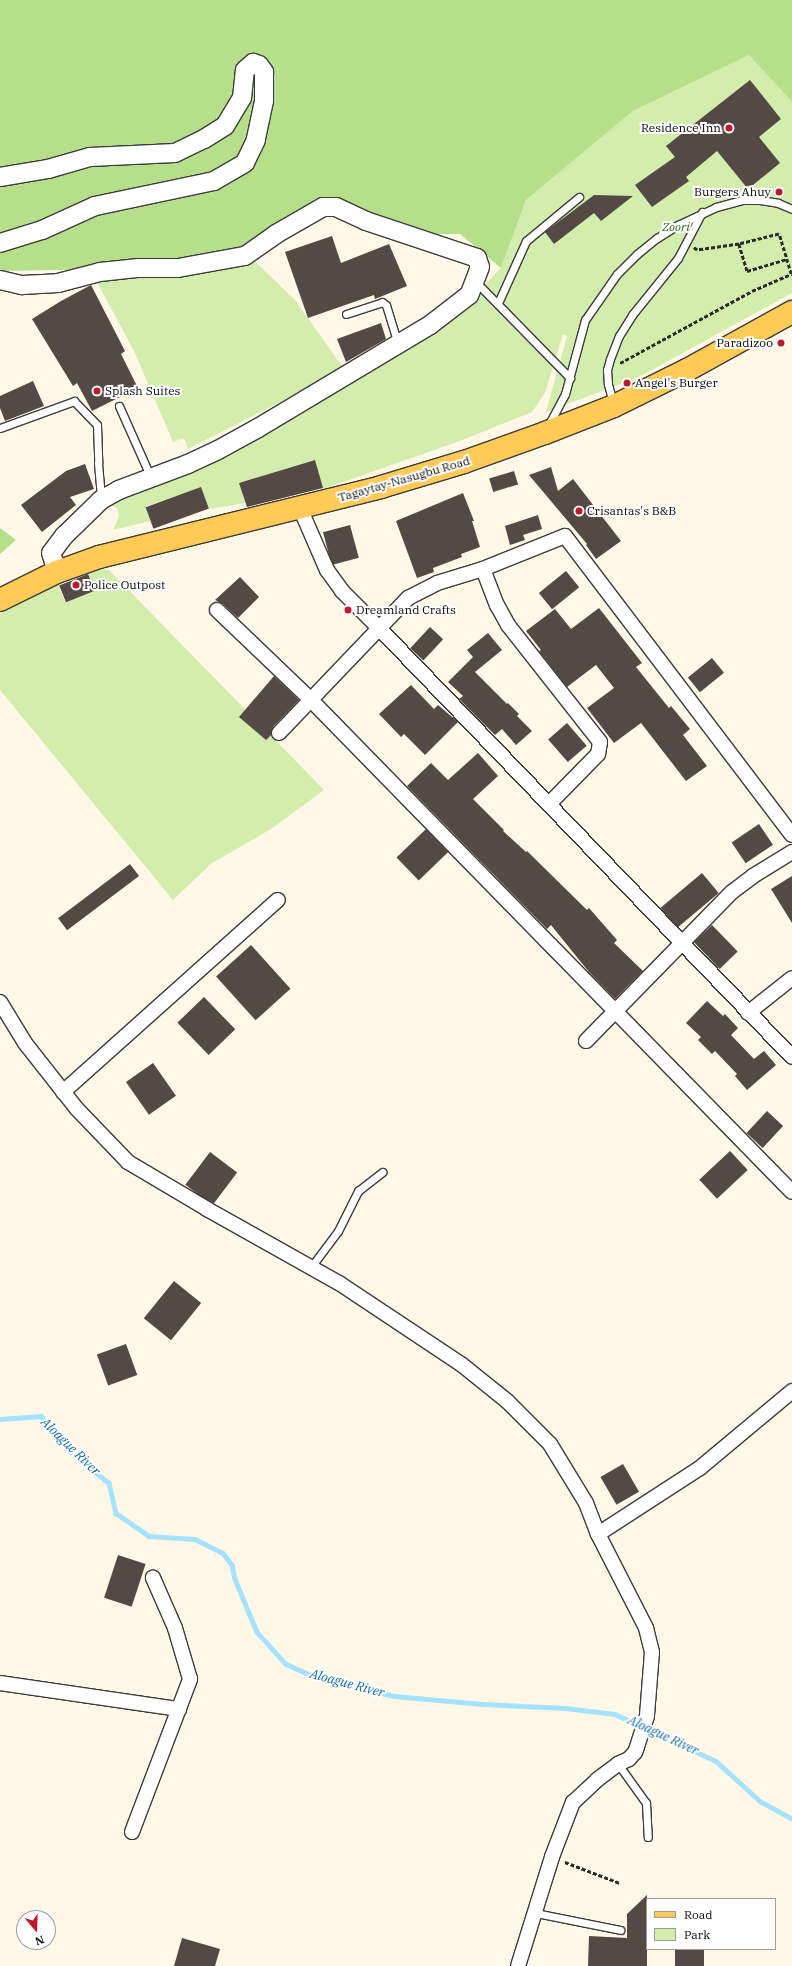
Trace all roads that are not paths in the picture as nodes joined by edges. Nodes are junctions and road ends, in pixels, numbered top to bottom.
1 (0, 177) edge
2 (579, 197) dead end
3 (792, 209) edge
4 (702, 212) junction
5 (0, 243) edge
6 (0, 280) edge
7 (475, 281) junction
8 (498, 303) junction
9 (792, 312) edge
10 (346, 314) dead end
11 (398, 344) junction
12 (570, 378) junction
13 (119, 406) dead end
14 (614, 406) junction
15 (0, 428) edge
16 (545, 433) junction
17 (151, 478) junction
18 (101, 500) junction
19 (300, 508) junction
20 (483, 569) junction
21 (57, 572) junction
22 (0, 600) edge
23 (217, 610) dead end
24 (380, 628) junction
25 (310, 699) junction
26 (279, 733) dead end
27 (549, 804) junction
28 (792, 835) edge
29 (792, 852) edge
30 (278, 900) dead end
31 (682, 943) junction
32 (792, 978) edge
33 (0, 1002) edge
34 (616, 1011) junction
35 (748, 1013) junction
36 (586, 1041) dead end
37 (792, 1057) edge
38 (63, 1092) junction
39 (382, 1172) dead end
40 (792, 1192) edge
41 (311, 1268) junction
42 (792, 1391) edge
43 (598, 1534) junction
44 (153, 1578) dead end
45 (0, 1683) edge
46 (179, 1709) junction
47 (618, 1764) junction
48 (132, 1832) dead end
49 (648, 1837) dead end
50 (536, 1913) junction
51 (620, 1930) dead end
52 (518, 1966) edge

1 - 5 street
2 - 8 lane
3 - 4 lane
4 - 12 lane
4 - 14 lane
6 - 7 street
7 - 8 lane
7 - 11 street
8 - 12 lane
9 - 14 main road, Tagaytay-Nasugbu Road
10 - 11 lane
11 - 17 street
12 - 16 lane
13 - 17 lane
14 - 16 main road, Tagaytay-Nasugbu Road
15 - 18 lane
16 - 19 main road, Tagaytay-Nasugbu Road
17 - 18 street
18 - 21 street
19 - 21 main road, Tagaytay-Nasugbu Road
19 - 24 street
20 - 24 street
20 - 27 street
20 - 28 street
21 - 22 main road, Tagaytay-Nasugbu Road
23 - 25 street
24 - 25 street
24 - 27 street
25 - 26 street
25 - 34 street
27 - 31 street
29 - 31 street
30 - 38 street
31 - 34 street
31 - 35 street
32 - 35 street
33 - 38 street
34 - 36 street
34 - 40 street
35 - 37 street
38 - 41 street
39 - 41 lane
41 - 43 street
42 - 43 street
43 - 47 street
44 - 46 street
45 - 46 street
46 - 48 street
47 - 49 lane
47 - 50 street
50 - 51 lane
50 - 52 street

